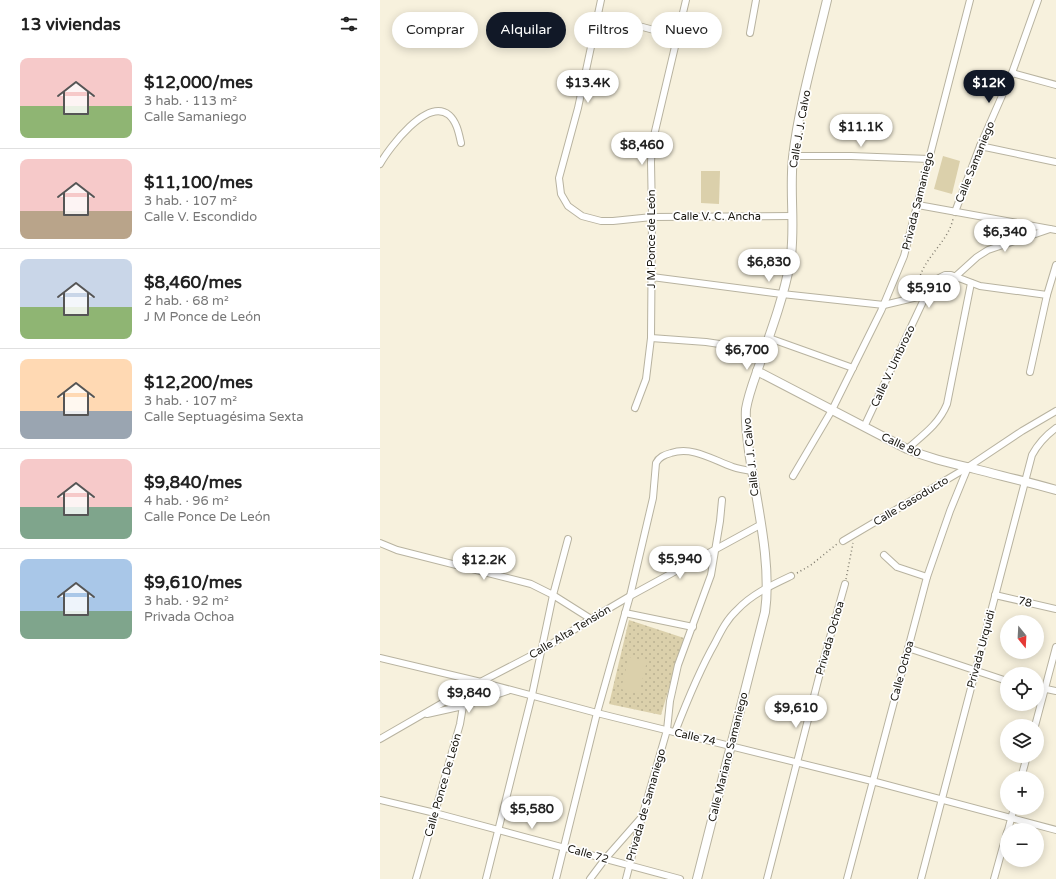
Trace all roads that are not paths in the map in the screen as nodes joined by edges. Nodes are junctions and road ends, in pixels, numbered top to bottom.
1 (600, 0) edge
2 (686, 0) edge
3 (756, 0) edge
4 (827, 0) edge
5 (970, 0) edge
6 (1038, 0) edge
7 (598, 12) edge
8 (683, 12) edge
9 (750, 33) dead end
10 (591, 48) edge
11 (673, 48) edge
12 (1012, 73) junction
13 (1056, 85) edge
14 (461, 143) dead end
15 (980, 146) junction
16 (793, 156) junction
17 (929, 159) junction
18 (1056, 162) edge
19 (380, 164) edge
20 (918, 205) junction
21 (955, 212) junction
22 (793, 216) junction
23 (652, 217) junction
24 (1054, 229) edge
25 (1056, 265) edge
26 (956, 276) junction
27 (652, 277) junction
28 (1054, 277) edge
29 (971, 283) junction
30 (782, 294) junction
31 (1048, 294) junction
32 (926, 295) junction
33 (884, 305) junction
34 (651, 338) junction
35 (769, 338) junction
36 (763, 355) junction
37 (853, 368) junction
38 (757, 371) junction
39 (1030, 372) dead end
40 (635, 408) dead end
41 (832, 410) junction
42 (1056, 411) edge
43 (864, 427) junction
44 (1056, 428) edge
45 (907, 449) junction
46 (968, 467) junction
47 (752, 471) junction
48 (792, 476) dead end
49 (1024, 481) junction
50 (1056, 490) edge
51 (722, 500) dead end
52 (760, 525) junction
53 (568, 539) dead end
54 (843, 541) road end
55 (380, 544) edge
56 (715, 550) junction
57 (884, 555) dead end
58 (791, 576) road end
59 (927, 578) junction
60 (845, 584) road end
61 (766, 588) junction
62 (553, 595) junction
63 (630, 596) junction
64 (995, 596) junction
65 (1056, 609) edge
66 (624, 613) junction
67 (591, 619) junction
68 (693, 627) junction
69 (1056, 647) edge
70 (908, 648) junction
71 (542, 650) junction
72 (380, 658) edge
73 (975, 670) junction
74 (1000, 679) edge
75 (481, 682) junction
76 (1046, 689) junction
77 (464, 690) junction
78 (510, 690) junction
79 (1056, 691) edge
80 (532, 696) junction
81 (464, 706) junction
82 (597, 713) junction
83 (422, 716) junction
84 (1037, 719) edge
85 (667, 730) junction
86 (675, 732) junction
87 (380, 739) edge
88 (731, 745) junction
89 (796, 763) junction
90 (872, 781) junction
91 (942, 799) junction
92 (380, 800) edge
93 (435, 813) junction
94 (1012, 815) edge
95 (642, 817) junction
96 (1011, 819) junction
97 (1010, 823) edge
98 (499, 830) junction
99 (1056, 830) edge
100 (564, 847) junction
101 (1000, 857) edge
102 (605, 859) junction
103 (629, 866) junction
104 (416, 879) edge
105 (486, 879) edge
106 (556, 879) edge
107 (590, 879) edge
108 (626, 879) edge
109 (680, 879) edge
110 (697, 879) edge
111 (767, 879) edge
112 (846, 879) edge
113 (921, 879) edge
114 (994, 879) edge

1 - 7 street
2 - 8 street, J M Ponce de León
3 - 9 street
4 - 16 street, Calle J. J. Calvo
5 - 17 street, Privada Samaniego
6 - 12 street, Calle Samaniego
10 - 23 street, Calle V. C. Ancha
11 - 23 street, J M Ponce de León
12 - 13 street
12 - 15 street, Calle Samaniego
14 - 19 street
15 - 18 street
15 - 21 street, Calle Samaniego
16 - 17 street
16 - 22 street, Calle J. J. Calvo
17 - 20 street, Privada Samaniego
20 - 21 street
20 - 33 street, Privada Samaniego
21 - 24 street
22 - 23 street, Calle V. C. Ancha
22 - 30 street, Calle J. J. Calvo
23 - 27 street, J M Ponce de León
24 - 26 street
25 - 28 street
26 - 29 street
26 - 32 street, Calle V. Umbrozo
27 - 30 street
27 - 34 street, J M Ponce de León
28 - 31 street
29 - 31 street
29 - 45 street
30 - 33 street
30 - 35 street, Calle J. J. Calvo
31 - 39 street
32 - 33 street
32 - 43 street, Calle V. Umbrozo
33 - 37 street, Privada Samaniego
34 - 36 street
34 - 40 street, J M Ponce de León
35 - 36 street, Calle J. J. Calvo
35 - 37 street
36 - 38 street, Calle J. J. Calvo
37 - 41 street, Privada Samaniego
38 - 41 street, Calle 80
38 - 47 street, Calle J. J. Calvo
41 - 43 street, Calle 80
41 - 48 street, Privada Samaniego
42 - 46 street, Calle Gasoducto
43 - 45 street, Calle 80
44 - 49 street, Privada Urquidi
45 - 46 street, Calle 80
46 - 49 street, Calle 80
46 - 54 street, Calle Gasoducto
46 - 59 street, Calle Ochoa
47 - 52 street, Calle J. J. Calvo
47 - 63 street
49 - 50 street, Calle 80
49 - 64 street, Privada Urquidi
51 - 56 street, Privada de Samaniego
52 - 56 street, Calle Alta Tensión
52 - 61 street, Calle J. J. Calvo
53 - 62 street
55 - 62 street
56 - 63 street, Calle Alta Tensión
56 - 68 street, Privada de Samaniego
57 - 59 street
58 - 61 street
59 - 70 street, Calle Ochoa
60 - 89 street, Privada Ochoa
61 - 86 street
61 - 88 street, Calle Mariano Samaniego
62 - 67 street
62 - 71 street
63 - 66 street
63 - 67 street, Calle Alta Tensión
64 - 65 street, 78
64 - 73 street, Privada Urquidi
66 - 68 street
66 - 82 street
67 - 71 street, Calle Alta Tensión
68 - 85 street, Privada de Samaniego
69 - 76 street
70 - 73 street
70 - 90 street, Calle Ochoa
71 - 75 street, Calle Alta Tensión
71 - 80 street
72 - 75 street, Calle 74
73 - 74 street
73 - 91 street, Privada Urquidi
75 - 77 street, Calle Alta Tensión
75 - 78 street, Calle 74
76 - 79 street
76 - 84 street
77 - 81 street, Calle Ponce De León
77 - 83 street, Calle Alta Tensión
78 - 80 street, Calle 74
78 - 81 street
80 - 82 street, Calle 74
80 - 98 street
81 - 83 street
81 - 93 street, Calle Ponce De León
82 - 85 street, Calle 74
82 - 100 street
83 - 87 street, Calle Alta Tensión
85 - 86 street, Calle 74
85 - 95 street, Privada de Samaniego
86 - 88 street, Calle 74
88 - 89 street, Calle 74
88 - 110 street, Calle Mariano Samaniego
89 - 90 street, Calle 74
89 - 111 street, Privada Ochoa
90 - 91 street, Calle 74
90 - 112 street, Calle Ochoa
91 - 96 street, Calle 74
91 - 113 street, Privada Urquidi
92 - 93 street, Calle 72
93 - 98 street, Calle 72
93 - 104 street, Calle Ponce De León
94 - 96 street
95 - 102 street
95 - 103 street, Privada de Samaniego
96 - 97 street
96 - 99 street, Calle 74
98 - 100 street, Calle 72
98 - 105 street
100 - 102 street, Calle 72
100 - 106 street
101 - 114 street
102 - 103 street, Calle 72
102 - 107 street
103 - 108 street, Privada de Samaniego
103 - 109 street, Calle 72

